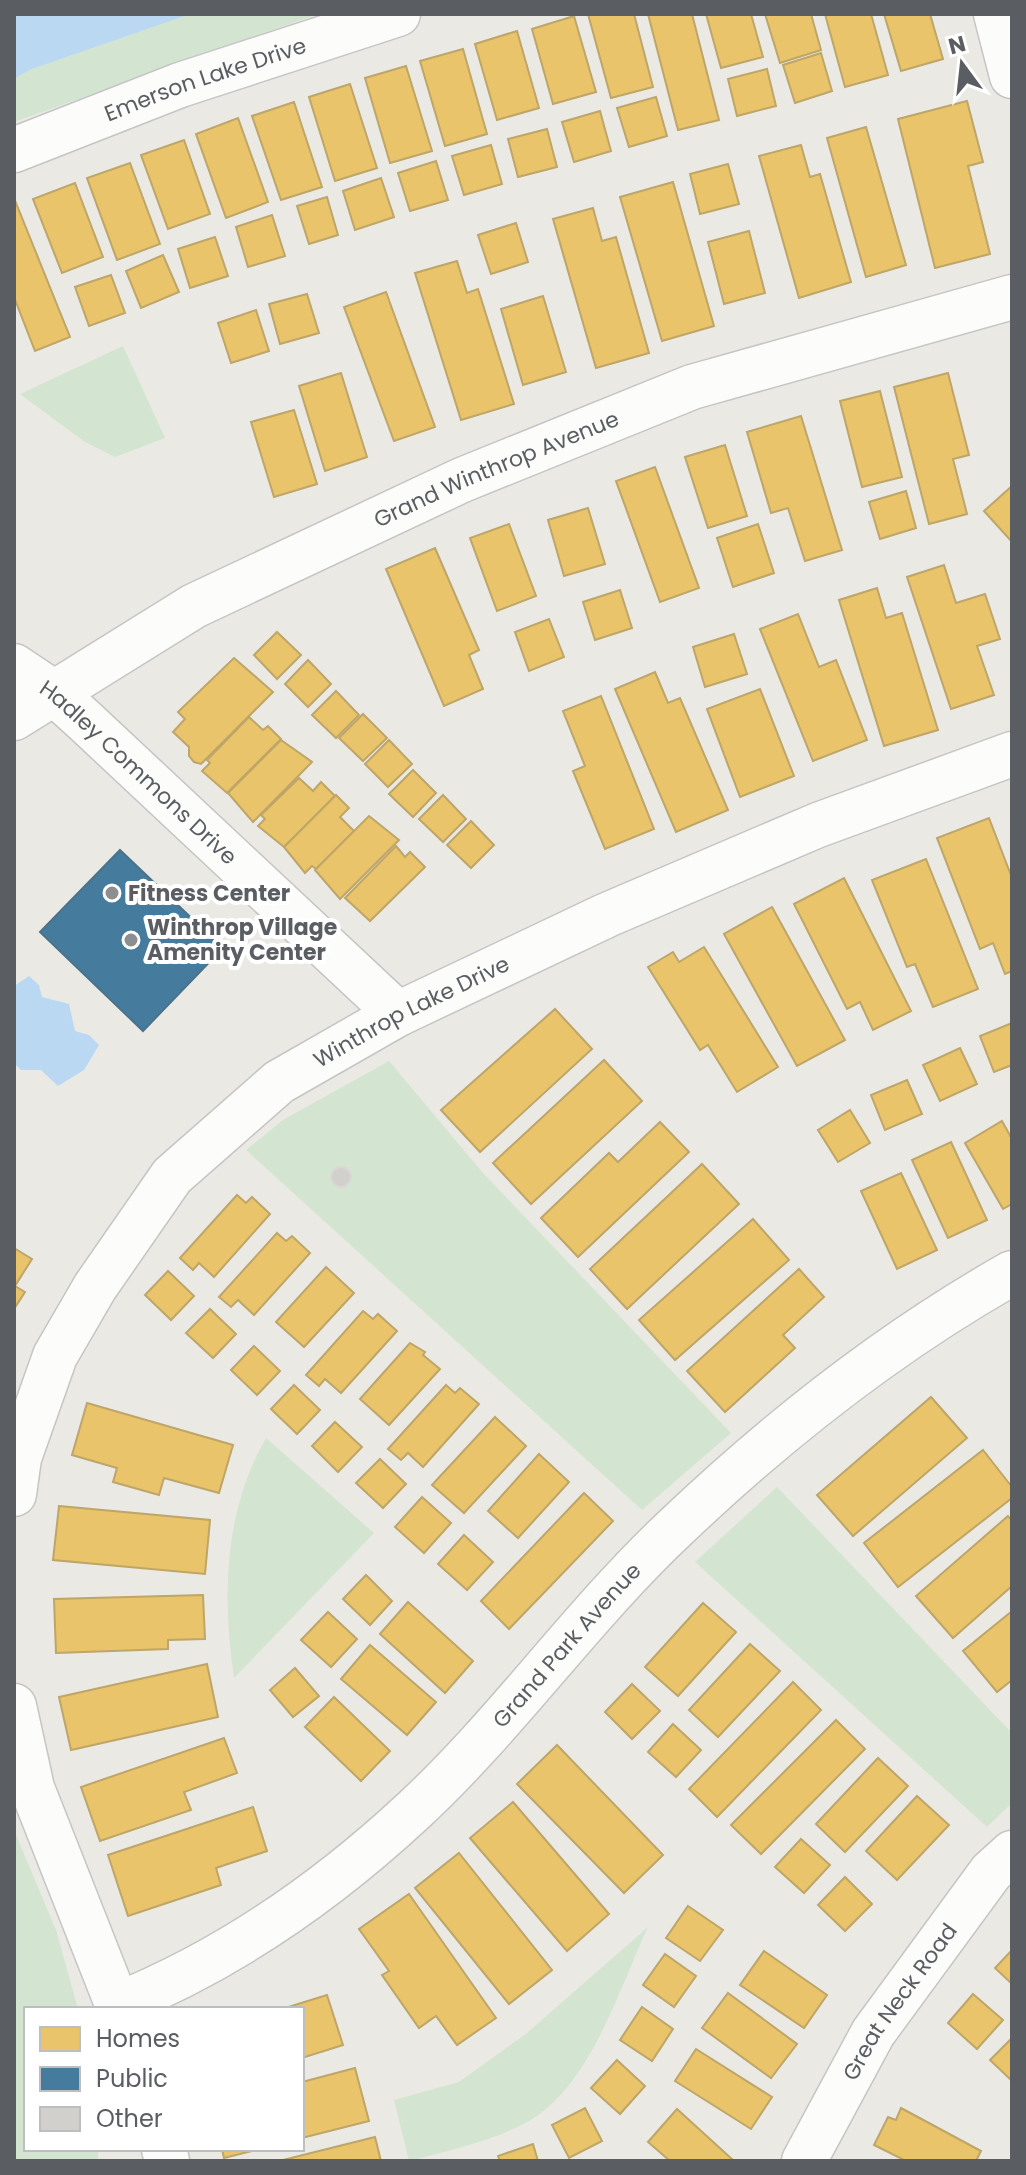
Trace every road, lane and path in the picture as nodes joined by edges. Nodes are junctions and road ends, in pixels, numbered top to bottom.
1 (398, 14) edge
2 (996, 14) edge
3 (1012, 76) edge
4 (14, 150) edge
5 (1012, 297) edge
6 (14, 666) edge
7 (53, 692) junction
8 (14, 718) edge
9 (1012, 754) edge
10 (398, 1014) junction
11 (1012, 1273) edge
12 (14, 1494) edge
13 (14, 1706) edge
14 (1012, 1853) edge
15 (118, 2007) edge
16 (804, 2161) edge

1 - 4 street, Emerson Lake Drive
2 - 3 street
5 - 7 street, Grand Winthrop Avenue
6 - 7 street, Hadley Commons Drive
7 - 8 street, Grand Winthrop Avenue
7 - 10 street, Hadley Commons Drive
9 - 10 street, Winthrop Lake Drive
10 - 12 street, Winthrop Lake Drive
11 - 15 street, Grand Park Avenue
13 - 15 street
14 - 16 street, Great Neck Road

